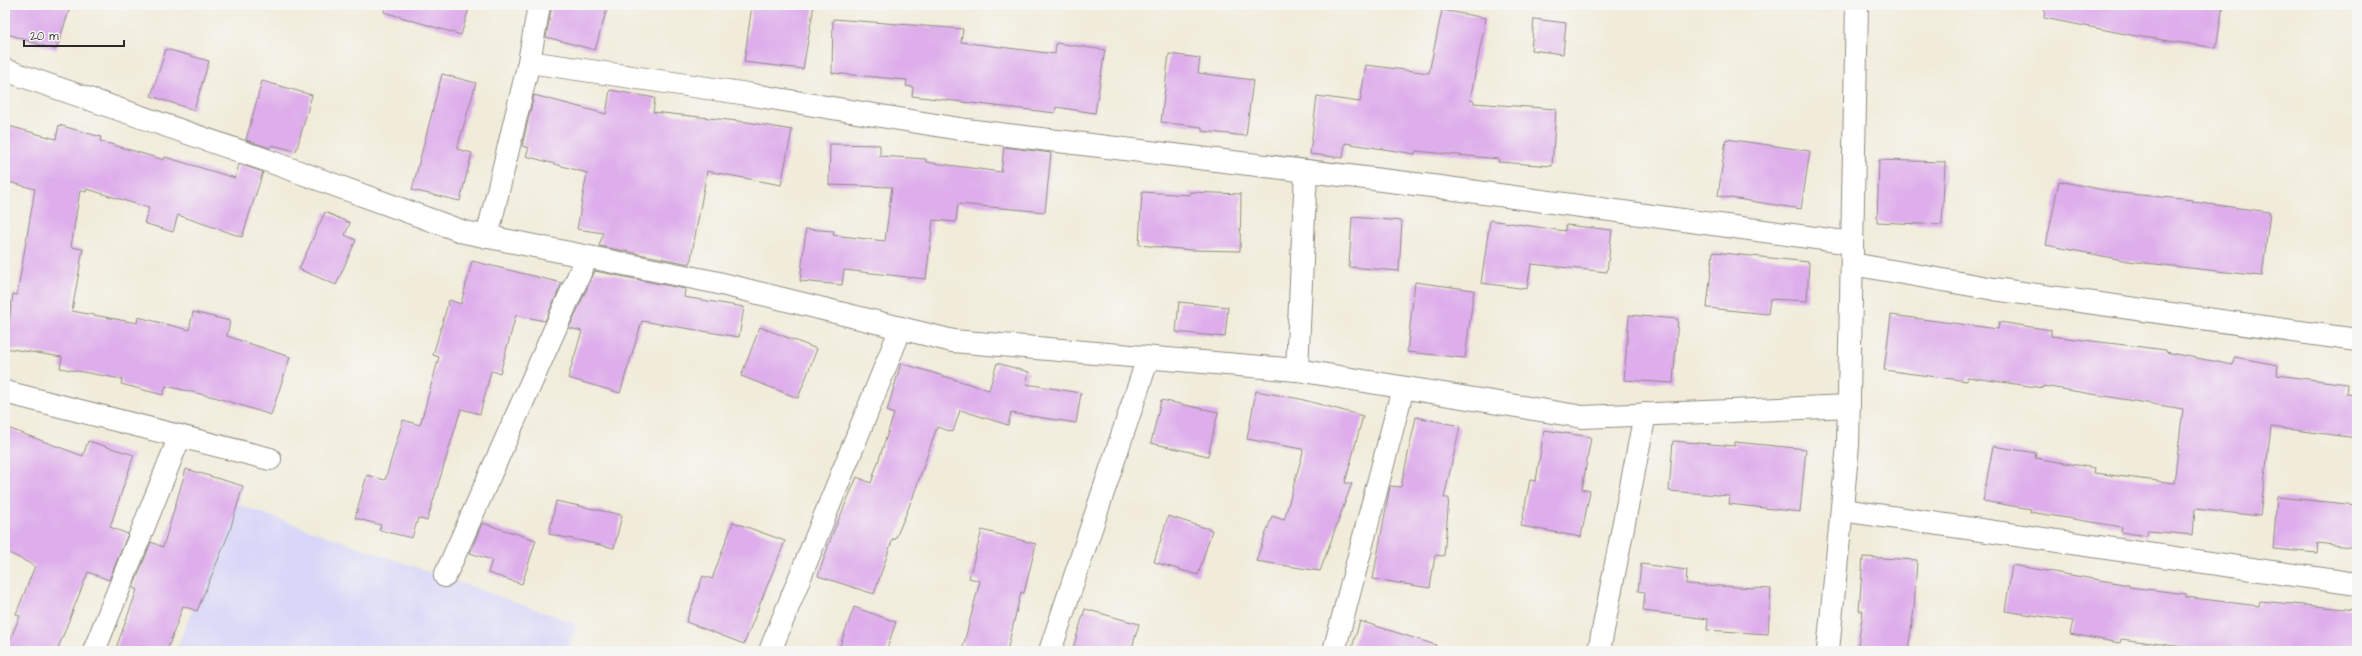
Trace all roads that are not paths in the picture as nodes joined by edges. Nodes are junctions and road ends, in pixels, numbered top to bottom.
1 (539, 5) edge
2 (1858, 5) edge
3 (529, 62) junction
4 (5, 70) edge
5 (1306, 171) junction
6 (487, 237) junction
7 (1852, 254) junction
8 (587, 257) junction
9 (901, 328) junction
10 (2357, 340) edge
11 (1148, 358) junction
12 (1297, 370) junction
13 (1403, 388) junction
14 (5, 392) edge
15 (1849, 406) junction
16 (1645, 414) junction
17 (180, 436) junction
18 (270, 459) dead end
19 (1842, 510) junction
20 (445, 576) dead end
21 (2357, 584) edge
22 (94, 651) edge
23 (770, 651) edge
24 (1050, 651) edge
25 (1334, 651) edge
26 (1599, 651) edge
27 (1828, 651) edge

1 - 3 street
2 - 7 street
3 - 5 street
3 - 6 street
4 - 6 street
5 - 7 street
5 - 12 street
6 - 8 street
7 - 10 street
7 - 15 street
8 - 9 street
8 - 20 street
9 - 11 street
9 - 23 street
11 - 12 street
11 - 24 street
12 - 13 street
13 - 16 street
13 - 25 street
14 - 17 street
15 - 16 street
15 - 19 street
16 - 26 street
17 - 18 street
17 - 22 street
19 - 21 street
19 - 27 street

